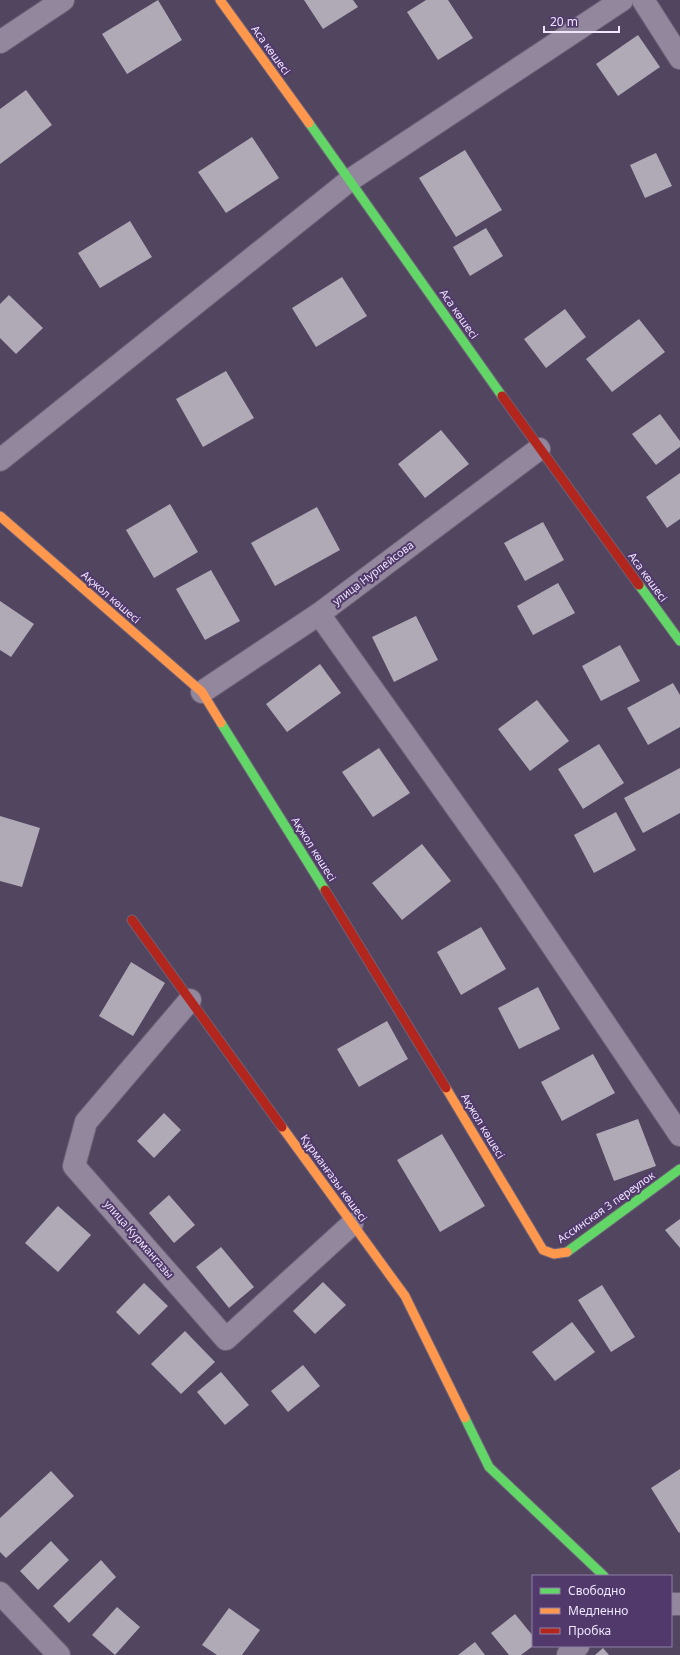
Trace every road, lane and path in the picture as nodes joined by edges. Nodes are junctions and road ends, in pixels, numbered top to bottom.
1 (63, 0) edge
2 (220, 0) edge
3 (622, 0) edge
4 (643, 0) edge
5 (0, 42) edge
6 (680, 58) edge
7 (350, 180) junction
8 (539, 449) junction
9 (0, 460) edge
10 (0, 516) edge
11 (319, 614) junction
12 (680, 641) edge
13 (202, 692) junction
14 (132, 920) dead end
15 (190, 1000) junction
16 (680, 1135) edge
17 (680, 1169) edge
18 (352, 1224) junction
19 (543, 1250) joint
20 (603, 1575) edge
21 (0, 1593) edge
22 (577, 1647) edge
23 (59, 1655) edge
24 (568, 1655) edge

1 - 5 street
2 - 7 street, Аса көшесі
3 - 7 street
4 - 6 street
7 - 8 street, Аса көшесі
7 - 9 street
8 - 11 street, улица Нурпейсова
8 - 12 street, Аса көшесі
10 - 13 street, Ақжол көшесі
11 - 13 street, улица Нурпейсова
11 - 16 street
13 - 19 street, Ақжол көшесі
14 - 15 street, Құрманғазы көшесі
15 - 18 street, Құрманғазы көшесі
15 - 18 street, улица Курмангазы
17 - 19 street, Ассинская 3 переулок
18 - 20 street, Құрманғазы көшесі
21 - 23 street
22 - 24 street

